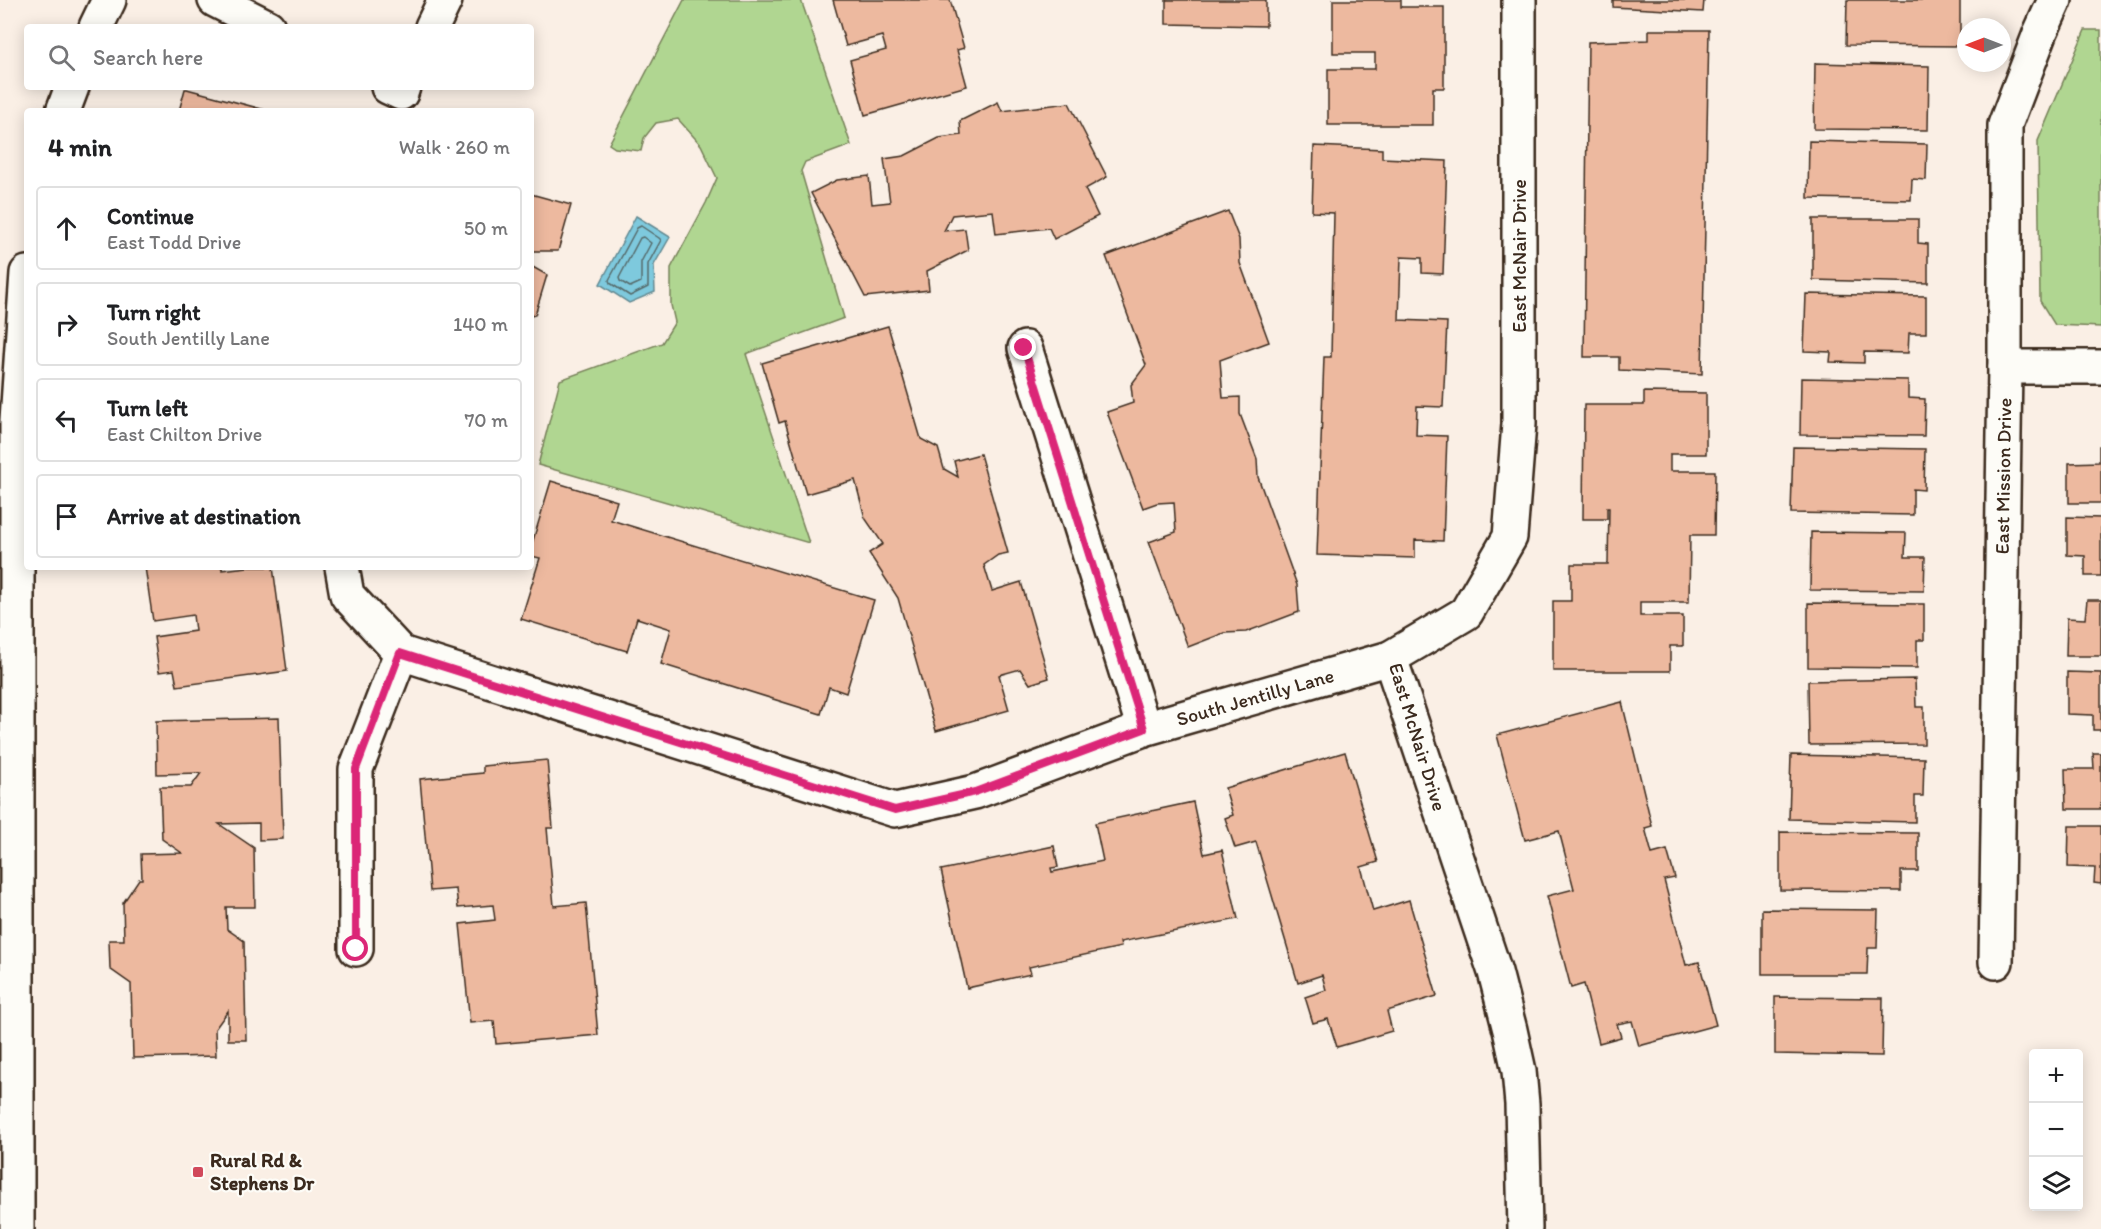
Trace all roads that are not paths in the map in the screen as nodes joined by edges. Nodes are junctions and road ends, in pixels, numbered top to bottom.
1 (109, 0) edge
2 (215, 0) edge
3 (445, 0) edge
4 (1519, 0) edge
5 (2055, 0) edge
6 (97, 24) edge
7 (262, 24) edge
8 (433, 24) edge
9 (71, 90) edge
10 (64, 108) edge
11 (24, 317) edge
12 (1024, 348) dead end
13 (2005, 366) junction
14 (2101, 367) edge
15 (343, 570) edge
16 (400, 653) junction
17 (1390, 658) junction
18 (1144, 729) junction
19 (9, 850) edge
20 (356, 949) dead end
21 (1996, 962) dead end
22 (17, 1229) edge
23 (1525, 1229) edge

1 - 6 street
2 - 7 street
3 - 8 street
4 - 17 street, East McNair Drive
5 - 13 street, East Mission Drive
9 - 10 street
11 - 19 street
12 - 18 street
13 - 14 street
13 - 21 street, East Mission Drive
15 - 16 street
16 - 18 street, South Jentilly Lane
16 - 20 street
17 - 18 street, South Jentilly Lane
17 - 23 street, East McNair Drive
19 - 22 street

